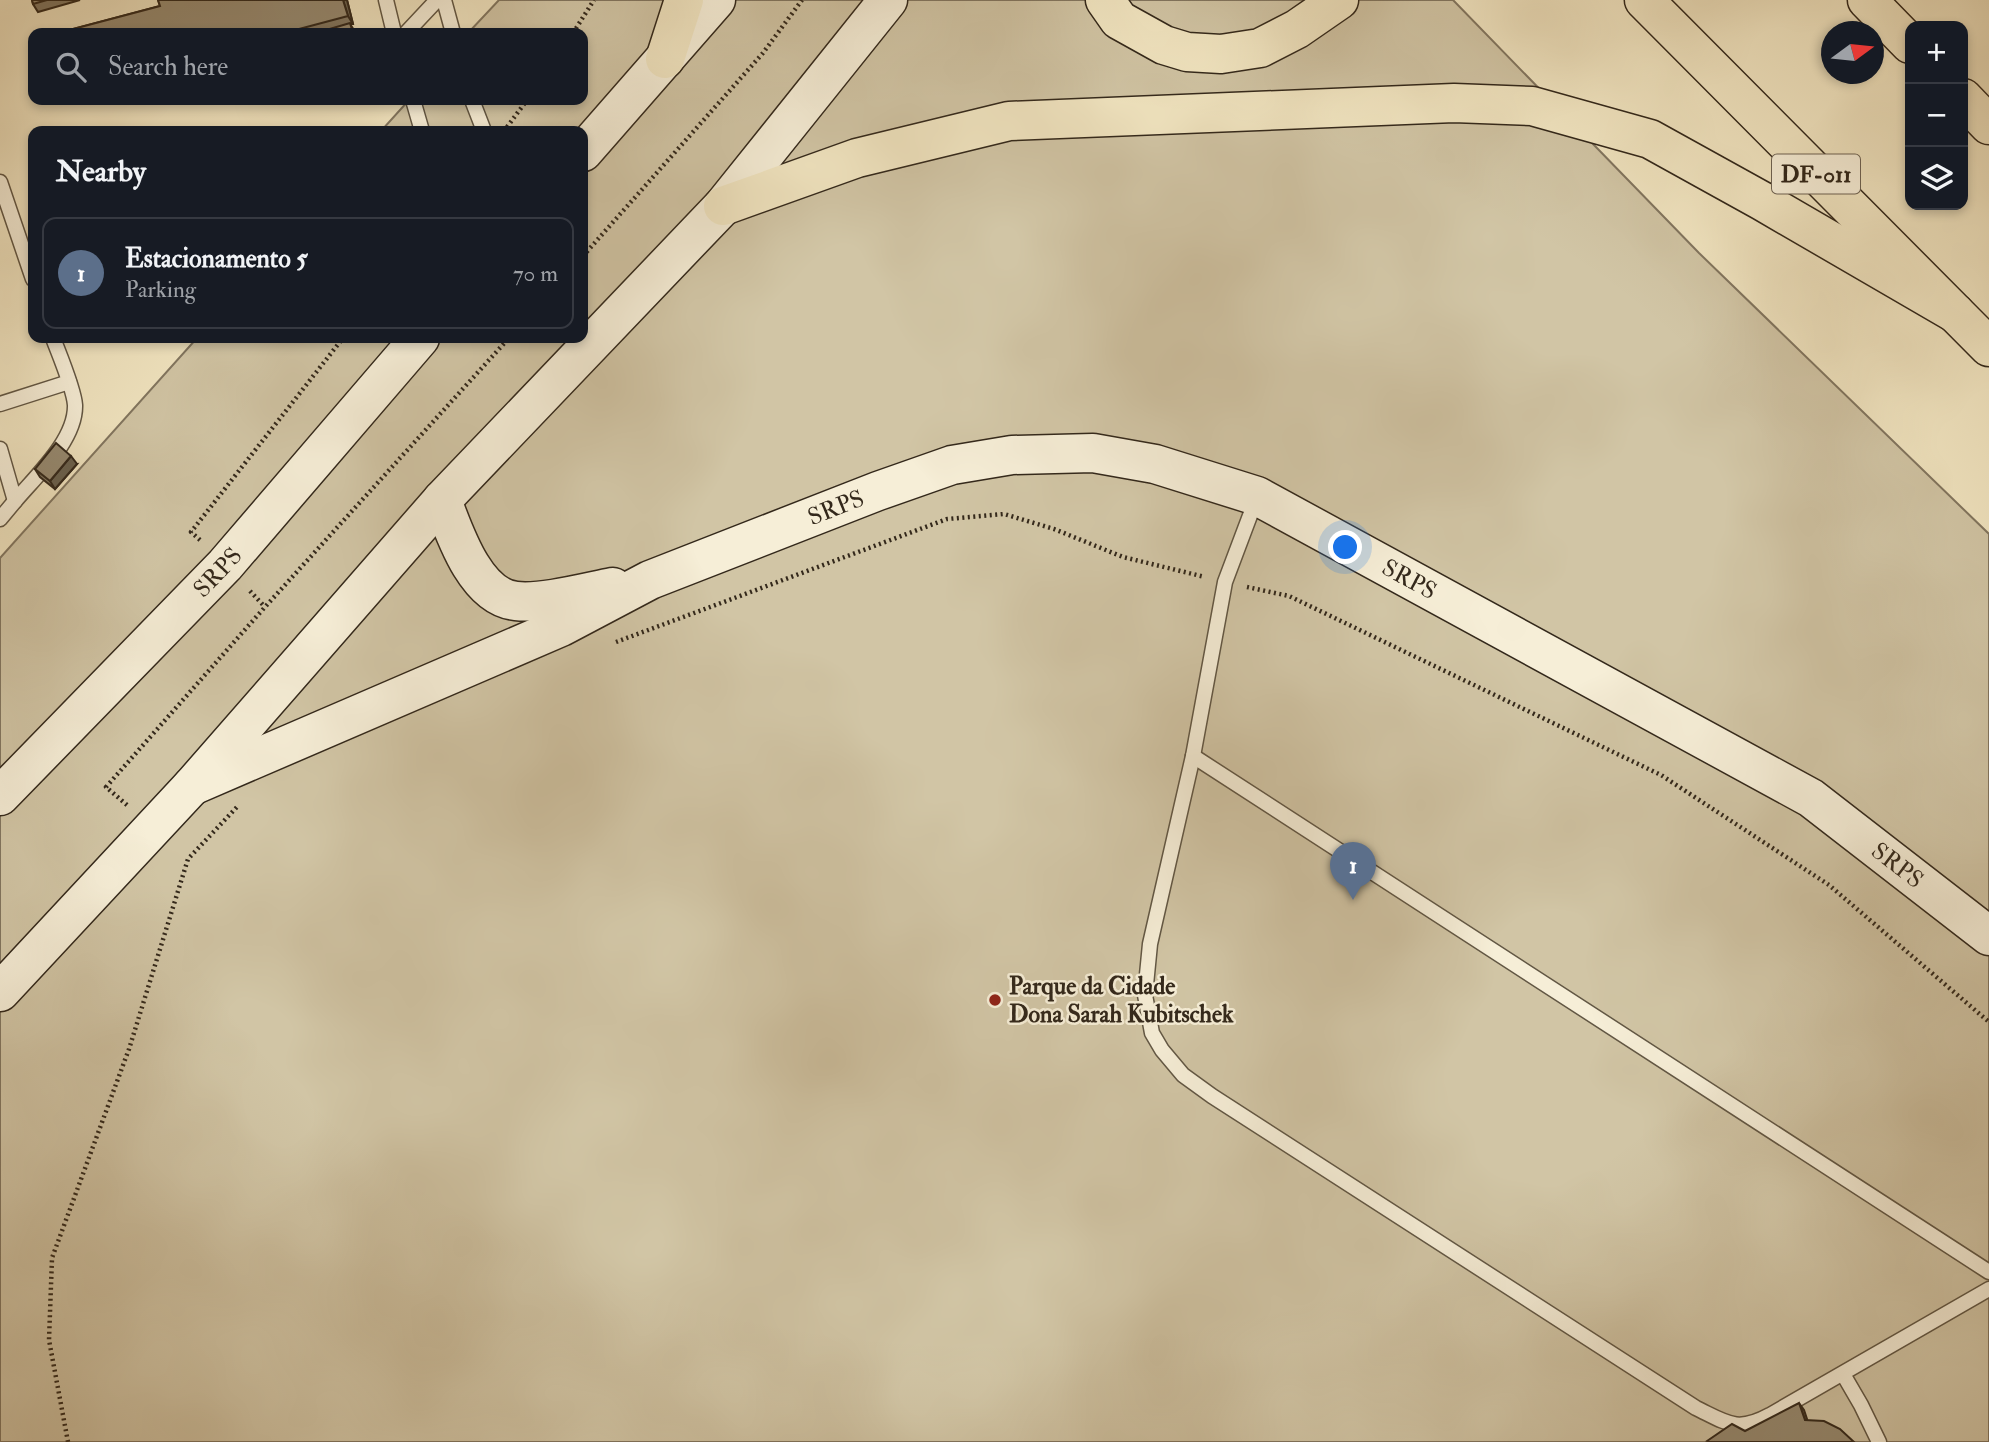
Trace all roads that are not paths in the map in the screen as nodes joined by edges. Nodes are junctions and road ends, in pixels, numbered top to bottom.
1 (386, 0) edge
2 (438, 0) edge
3 (444, 0) edge
4 (684, 0) edge
5 (716, 0) edge
6 (888, 0) edge
7 (1105, 0) edge
8 (1339, 0) edge
9 (1644, 0) edge
10 (1867, 0) edge
11 (393, 28) edge
12 (411, 28) edge
13 (452, 28) edge
14 (1905, 39) edge
15 (665, 59) junction
16 (1968, 104) edge
17 (414, 105) edge
18 (474, 105) edge
19 (1989, 125) edge
20 (421, 126) edge
21 (482, 126) edge
22 (588, 146) edge
23 (0, 181) edge
24 (723, 206) junction
25 (28, 264) edge
26 (1955, 313) junction
27 (55, 343) edge
28 (416, 343) edge
29 (1989, 347) edge
30 (69, 382) junction
31 (0, 404) edge
32 (0, 449) edge
33 (1258, 496) junction
34 (442, 500) junction
35 (15, 501) junction
36 (0, 519) edge
37 (650, 580) junction
38 (1193, 756) junction
39 (192, 786) junction
40 (0, 796) edge
41 (1989, 936) edge
42 (0, 992) edge
43 (1989, 1272) edge
44 (1989, 1289) edge
45 (1843, 1374) junction
46 (1879, 1442) edge

1 - 11 lane
2 - 12 lane
3 - 13 lane
4 - 15 main road
5 - 15 main road
6 - 24 main road, SRPS
7 - 8 main road
9 - 26 main road, DF-011
10 - 14 main road
15 - 22 main road
16 - 19 main road
17 - 20 lane
18 - 21 lane
23 - 25 lane
24 - 26 main road
24 - 34 main road, SRPS
26 - 29 main road, DF-011
27 - 30 lane
28 - 40 main road, SRPS
30 - 31 lane
30 - 35 lane
32 - 35 lane
33 - 37 main road, SRPS
33 - 38 lane
33 - 41 main road, SRPS
34 - 37 main road, SRPS
34 - 39 main road, SRPS
35 - 36 lane
37 - 39 main road, SRPS
38 - 43 lane
38 - 45 lane
39 - 42 main road, SRPS
44 - 45 lane
45 - 46 lane

